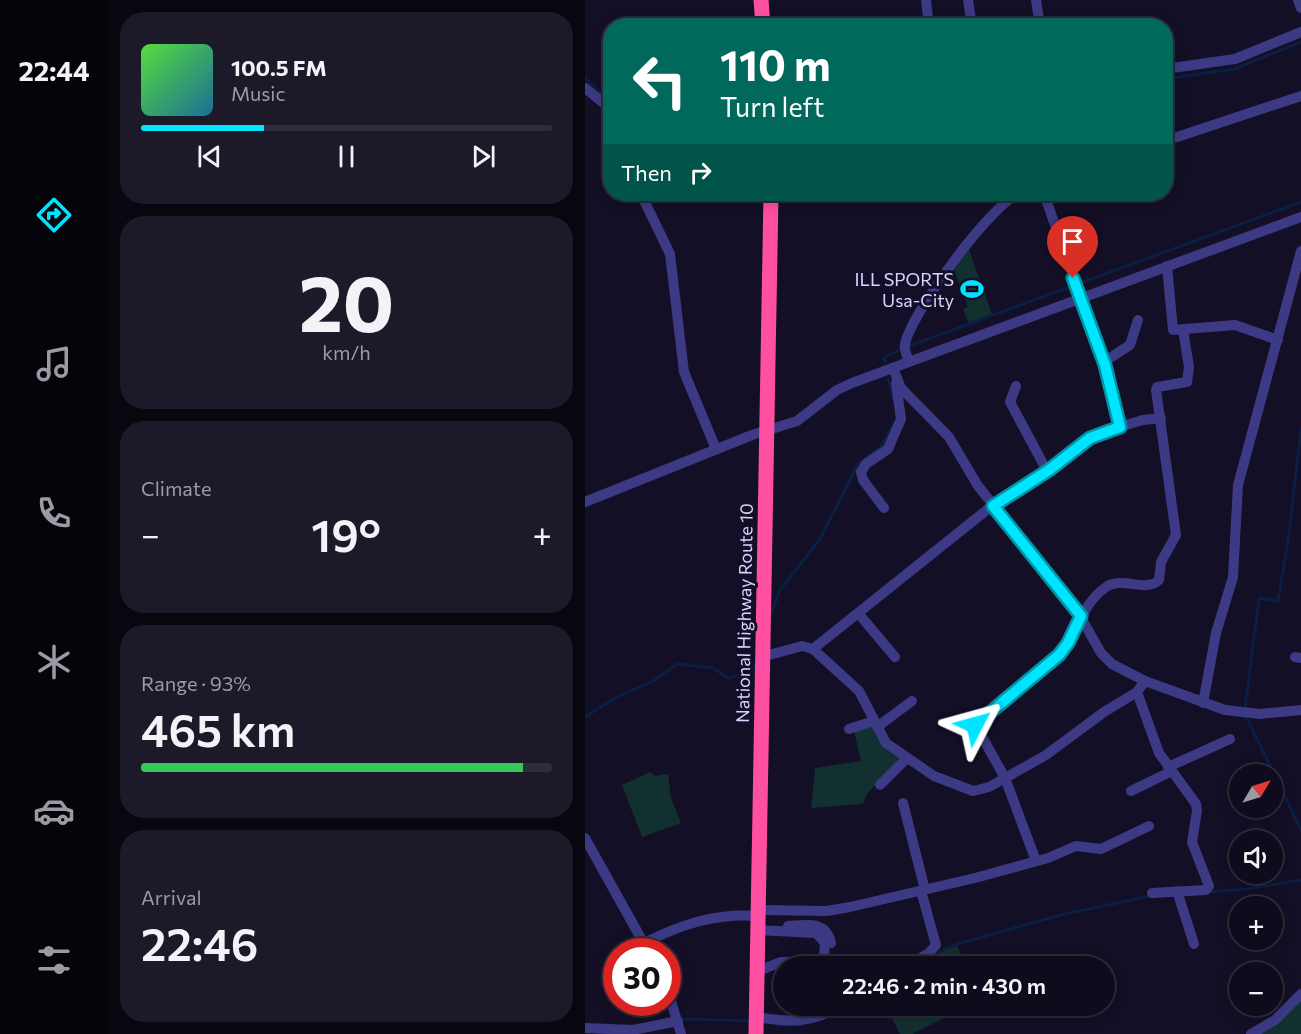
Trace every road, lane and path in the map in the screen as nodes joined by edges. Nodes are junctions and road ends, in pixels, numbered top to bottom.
1 (761, 0) edge
2 (926, 0) edge
3 (969, 0) edge
4 (1035, 0) edge
5 (1298, 0) edge
6 (1301, 8) edge
7 (762, 18) edge
8 (928, 18) edge
9 (971, 18) edge
10 (1038, 18) edge
11 (1301, 32) edge
12 (1173, 68) edge
13 (585, 88) edge
14 (1301, 96) edge
15 (603, 103) edge
16 (1173, 138) edge
17 (644, 201) edge
18 (771, 201) edge
19 (1007, 201) edge
20 (1046, 201) edge
21 (1301, 217) edge
22 (1301, 251) edge
23 (1167, 266) junction
24 (1080, 299) junction
25 (1138, 320) dead end
26 (1183, 330) junction
27 (1278, 340) junction
28 (909, 362) junction
29 (1104, 362) junction
30 (893, 368) junction
31 (897, 381) junction
32 (1016, 387) dead end
33 (1161, 418) junction
34 (1120, 427) junction
35 (766, 430) junction
36 (716, 449) junction
37 (1047, 471) junction
38 (585, 502) edge
39 (993, 506) junction
40 (884, 508) dead end
41 (858, 613) junction
42 (1081, 616) junction
43 (813, 649) junction
44 (762, 656) junction
45 (895, 657) dead end
46 (1145, 681) junction
47 (1137, 692) junction
48 (912, 701) dead end
49 (1203, 703) junction
50 (1301, 710) edge
51 (875, 724) junction
52 (849, 729) dead end
53 (1230, 739) dead end
54 (907, 758) junction
55 (1170, 769) junction
56 (1005, 778) junction
57 (880, 785) dead end
58 (1131, 791) dead end
59 (903, 803) dead end
60 (1149, 826) dead end
61 (585, 838) edge
62 (1036, 861) junction
63 (923, 890) junction
64 (1177, 891) junction
65 (1152, 893) dead end
66 (827, 911) junction
67 (758, 919) junction
68 (641, 938) edge
69 (660, 938) edge
70 (830, 940) junction
71 (1194, 944) dead end
72 (830, 956) edge
73 (925, 956) edge
74 (760, 969) junction
75 (773, 970) edge
76 (1301, 994) edge
77 (676, 1016) edge
78 (816, 1016) edge
79 (757, 1017) junction
80 (678, 1021) junction
81 (585, 1028) edge
82 (681, 1034) edge
83 (756, 1034) edge
84 (1251, 1034) edge

1 - 7 highway
2 - 8 street
3 - 9 street
4 - 10 street
5 - 6 street
11 - 12 street
13 - 15 street
14 - 16 street
17 - 36 street
18 - 35 highway, National Highway Route 10
19 - 28 street
20 - 24 street
21 - 23 street
22 - 27 street
23 - 24 street
23 - 26 street
24 - 28 street
24 - 29 street
25 - 29 street
26 - 27 street
26 - 33 street
27 - 49 street
28 - 30 street
29 - 34 street
30 - 31 street
30 - 35 street
31 - 39 street
31 - 40 street
32 - 37 street
33 - 34 street
33 - 42 street
34 - 37 street
35 - 36 street
35 - 44 highway, National Highway Route 10
36 - 38 street
37 - 39 street
39 - 41 street
39 - 42 street
41 - 43 street
41 - 45 street
42 - 46 street
42 - 56 street
43 - 44 street
43 - 51 street
44 - 67 highway, National Highway Route 10
46 - 47 street
46 - 49 street
47 - 55 street
47 - 56 street
48 - 51 street
49 - 50 street
51 - 52 street
51 - 54 street
53 - 55 street
54 - 56 street
54 - 57 street
55 - 58 street
55 - 64 street
56 - 62 street
59 - 63 street
60 - 62 street
61 - 68 street
62 - 63 street
63 - 66 street
63 - 73 street
64 - 65 street
64 - 71 street
66 - 67 street
66 - 70 street
67 - 69 street
67 - 70 street
67 - 74 highway, National Highway Route 10
67 - 74 street
70 - 72 street
74 - 75 street
74 - 79 highway, National Highway Route 10
76 - 84 street
77 - 80 street
78 - 79 street
79 - 83 highway, National Highway Route 10
80 - 81 street
80 - 82 street

